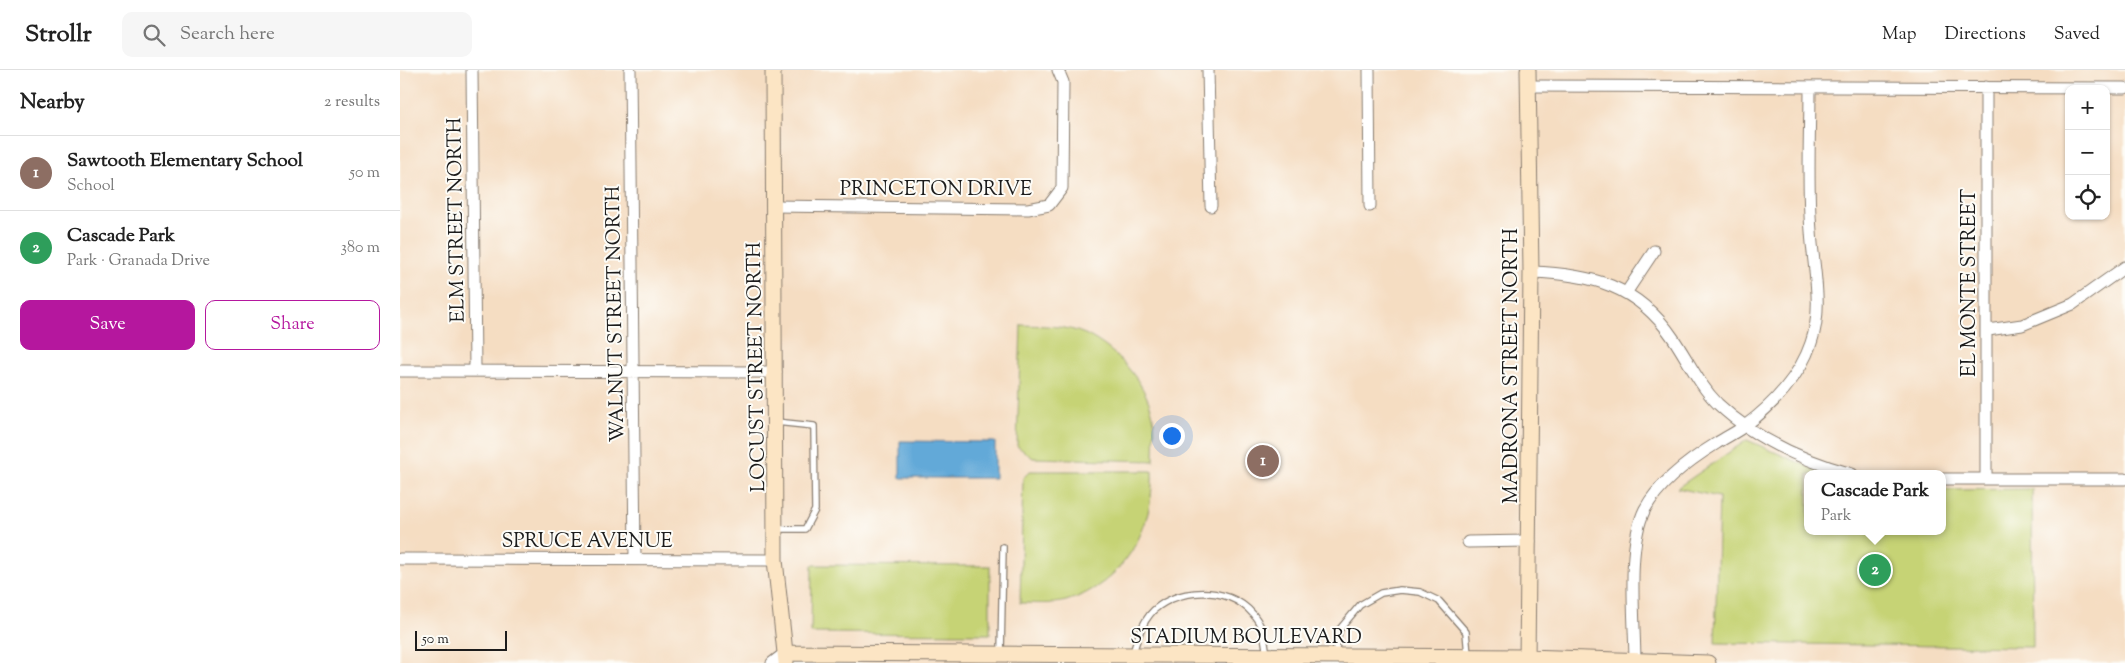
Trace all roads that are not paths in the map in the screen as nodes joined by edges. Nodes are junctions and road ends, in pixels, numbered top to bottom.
1 (472, 70) edge
2 (630, 70) edge
3 (773, 70) edge
4 (1058, 70) edge
5 (1208, 70) edge
6 (1369, 70) edge
7 (1528, 70) edge
8 (1528, 86) junction
9 (1810, 87) junction
10 (1986, 87) junction
11 (2125, 88) edge
12 (773, 206) junction
13 (1211, 206) dead end
14 (1370, 206) dead end
15 (1654, 251) dead end
16 (2125, 267) edge
17 (1531, 272) junction
18 (1626, 292) junction
19 (1988, 330) junction
20 (475, 370) junction
21 (400, 371) edge
22 (633, 372) junction
23 (776, 372) junction
24 (776, 422) junction
25 (1745, 426) junction
26 (1838, 470) edge
27 (1946, 479) edge
28 (1986, 479) junction
29 (2125, 479) edge
30 (776, 529) junction
31 (1530, 541) junction
32 (1468, 542) dead end
33 (1003, 547) dead end
34 (635, 558) junction
35 (400, 559) edge
36 (775, 560) junction
37 (1001, 655) junction
38 (1133, 655) junction
39 (1267, 656) junction
40 (1335, 656) junction
41 (1468, 657) junction
42 (786, 658) edge
43 (1527, 660) edge
44 (772, 663) edge
45 (1635, 663) edge
46 (1708, 663) edge

1 - 20 street, ELM STREET NORTH
2 - 22 street, WALNUT STREET NORTH
3 - 12 street, LOCUST STREET NORTH
4 - 12 street, PRINCETON DRIVE
5 - 13 street
6 - 14 street
7 - 8 street, MADRONA STREET NORTH
8 - 9 street
8 - 17 street, MADRONA STREET NORTH
9 - 10 street
9 - 25 street
10 - 11 street
10 - 19 street, EL MONTE STREET
12 - 23 street, LOCUST STREET NORTH
15 - 18 street
16 - 19 street
17 - 18 street
17 - 31 street, MADRONA STREET NORTH
18 - 25 street
19 - 28 street, EL MONTE STREET
20 - 21 street
20 - 22 street
22 - 23 street
22 - 34 street, WALNUT STREET NORTH
23 - 24 street, LOCUST STREET NORTH
24 - 30 street, LOCUST STREET NORTH
24 - 30 lane
25 - 26 street
25 - 45 street
27 - 28 street
28 - 29 street
30 - 36 street, LOCUST STREET NORTH
31 - 32 street
31 - 43 street, MADRONA STREET NORTH
33 - 37 lane
34 - 35 street, SPRUCE AVENUE
34 - 36 street, SPRUCE AVENUE
36 - 42 street, LOCUST STREET NORTH
37 - 38 street, STADIUM BOULEVARD
37 - 42 street, STADIUM BOULEVARD
38 - 39 street, STADIUM BOULEVARD
38 - 39 lane
39 - 40 street, STADIUM BOULEVARD
40 - 41 street, STADIUM BOULEVARD
40 - 41 lane
41 - 43 street, STADIUM BOULEVARD
42 - 44 street
43 - 45 street, STADIUM BOULEVARD
45 - 46 street, STADIUM BOULEVARD

